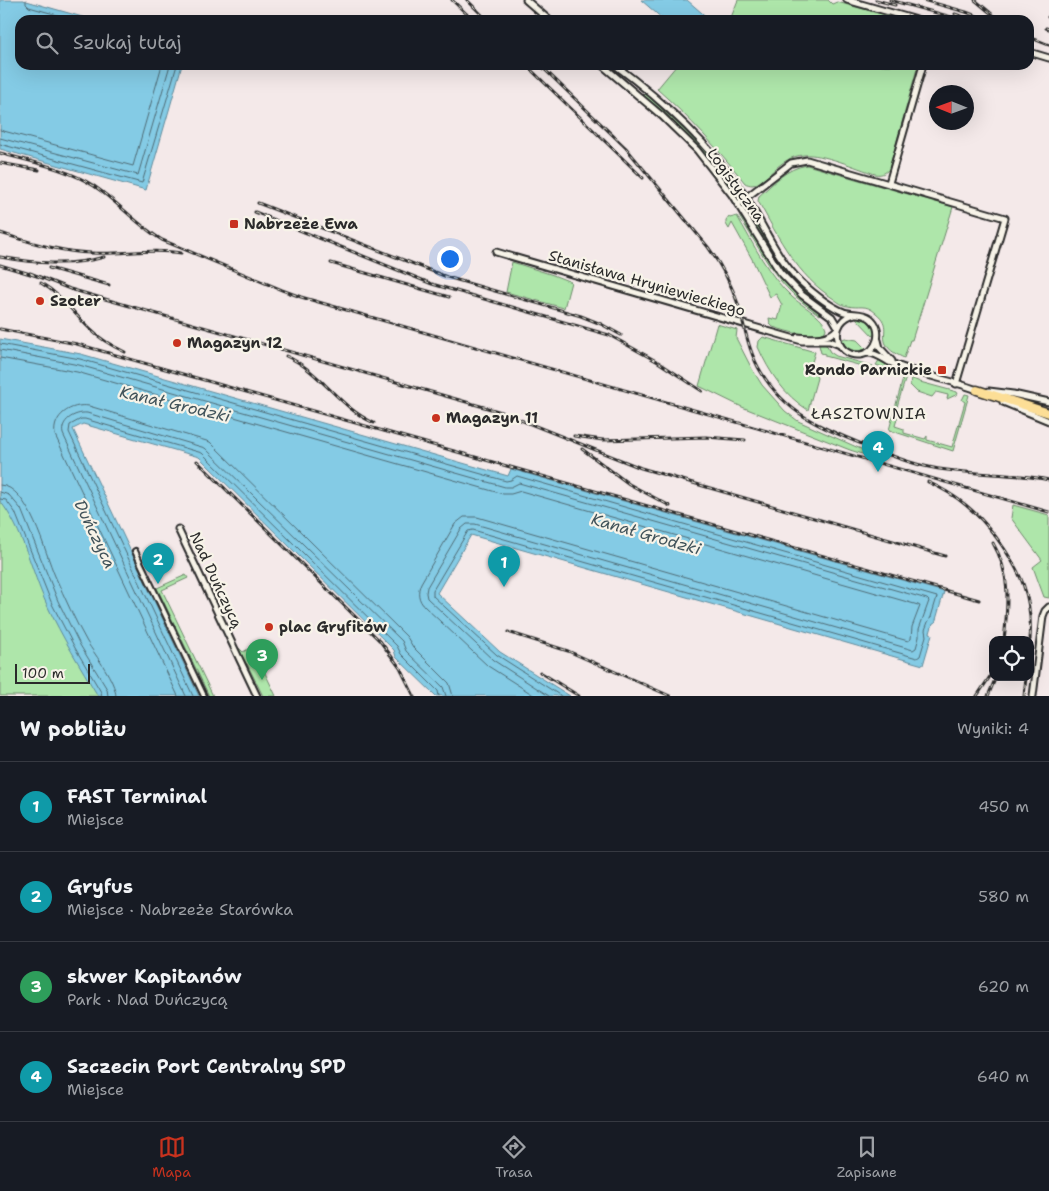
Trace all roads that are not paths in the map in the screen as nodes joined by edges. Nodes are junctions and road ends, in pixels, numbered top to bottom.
1 (526, 0) edge
2 (847, 0) edge
3 (543, 15) edge
4 (900, 15) edge
5 (1034, 54) edge
6 (1049, 58) edge
7 (608, 70) edge
8 (621, 70) edge
9 (922, 70) edge
10 (889, 183) junction
11 (746, 198) junction
12 (738, 204) junction
13 (496, 252) dead end
14 (855, 314) junction
15 (838, 329) junction
16 (790, 337) junction
17 (878, 338) junction
18 (841, 346) junction
19 (866, 353) junction
20 (899, 366) junction
21 (956, 384) junction
22 (976, 390) junction
23 (1049, 402) edge
24 (1049, 413) edge
25 (1049, 421) edge
26 (178, 529) dead end
27 (135, 552) dead end
28 (1048, 607) edge
29 (204, 696) edge
30 (257, 696) edge
31 (1033, 696) edge

1 - 3 street
2 - 4 street
5 - 6 street
7 - 12 street, Logistyczna
8 - 11 street, Logistyczna
9 - 10 street
10 - 11 street
10 - 21 street
11 - 12 street
11 - 14 street, Logistyczna
12 - 15 street, Logistyczna
13 - 16 street, Stanisława Hryniewieckiego
14 - 15 street
14 - 17 street
15 - 16 street, Stanisława Hryniewieckiego
15 - 18 street
16 - 18 street, Stanisława Hryniewieckiego
17 - 19 street
17 - 20 street
18 - 19 street
19 - 20 street
20 - 21 street
21 - 22 street
22 - 23 street
22 - 24 main road
22 - 25 street
26 - 30 street, Nad Duńczycą
27 - 29 street
28 - 31 street

